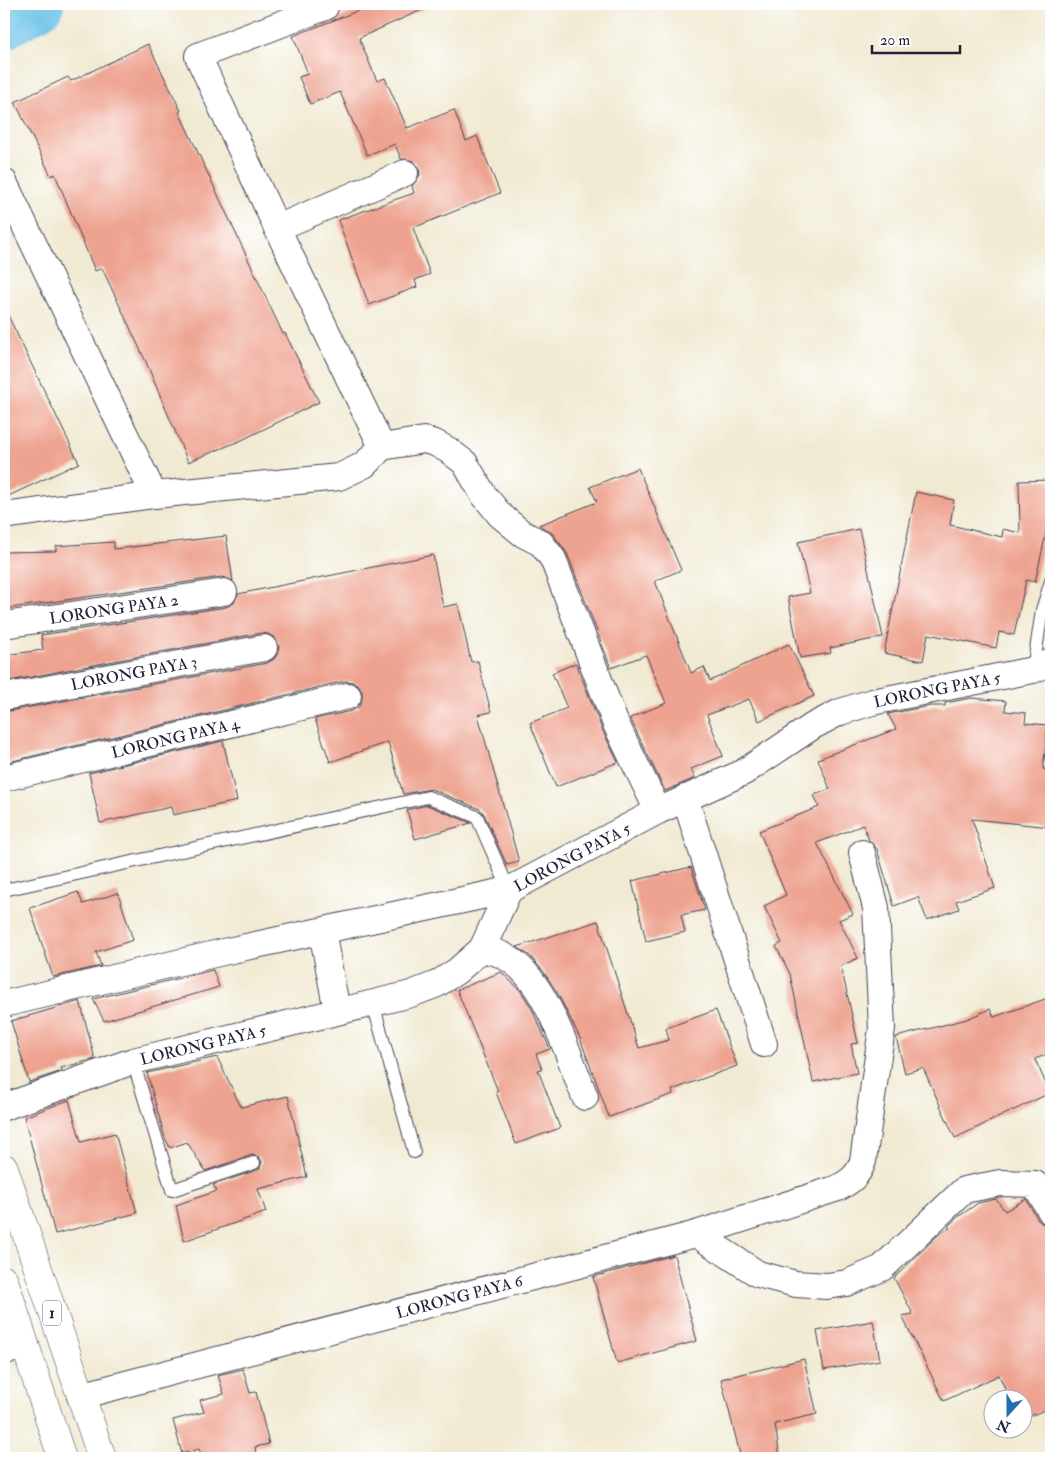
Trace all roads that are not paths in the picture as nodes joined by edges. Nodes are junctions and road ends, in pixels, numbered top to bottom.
1 (325, 8) dead end
2 (405, 173) dead end
3 (4, 182) edge
4 (277, 228) junction
5 (382, 447) junction
6 (154, 495) junction
7 (4, 514) edge
8 (1051, 581) edge
9 (224, 592) dead end
10 (4, 625) edge
11 (264, 648) dead end
12 (1042, 666) edge
13 (348, 696) dead end
14 (4, 697) edge
15 (4, 778) edge
16 (685, 798) junction
17 (658, 811) junction
18 (862, 853) dead end
19 (4, 890) edge
20 (509, 890) junction
21 (322, 930) junction
22 (482, 949) junction
23 (373, 1003) junction
24 (4, 1004) edge
25 (337, 1012) junction
26 (764, 1044) dead end
27 (133, 1061) junction
28 (586, 1098) dead end
29 (4, 1107) edge
30 (414, 1152) dead end
31 (254, 1163) dead end
32 (4, 1168) edge
33 (1051, 1212) edge
34 (696, 1234) junction
35 (4, 1280) edge
36 (15, 1349) edge
37 (80, 1396) junction
38 (62, 1458) edge
39 (102, 1458) edge

1 - 4 street
2 - 4 street
3 - 6 street
4 - 5 street
5 - 6 street
5 - 17 street
6 - 7 street
8 - 12 lane
9 - 10 street, LORONG PAYA 2
11 - 14 street, LORONG PAYA 3
12 - 16 street, LORONG PAYA 5
13 - 15 street, LORONG PAYA 4
16 - 17 street, LORONG PAYA 5
16 - 26 street
17 - 20 street, LORONG PAYA 5
18 - 34 street, LORONG PAYA 6
19 - 20 lane
20 - 21 street
20 - 22 street, LORONG PAYA 5
21 - 24 street
21 - 25 street
22 - 23 street, LORONG PAYA 5
22 - 28 street
23 - 25 street, LORONG PAYA 5
23 - 30 lane
25 - 27 street, LORONG PAYA 5
27 - 29 street, LORONG PAYA 5
27 - 31 lane
32 - 37 main road, 1
33 - 34 street
34 - 37 street, LORONG PAYA 6
35 - 36 main road, 1
36 - 38 main road, 1
37 - 39 main road, 1

